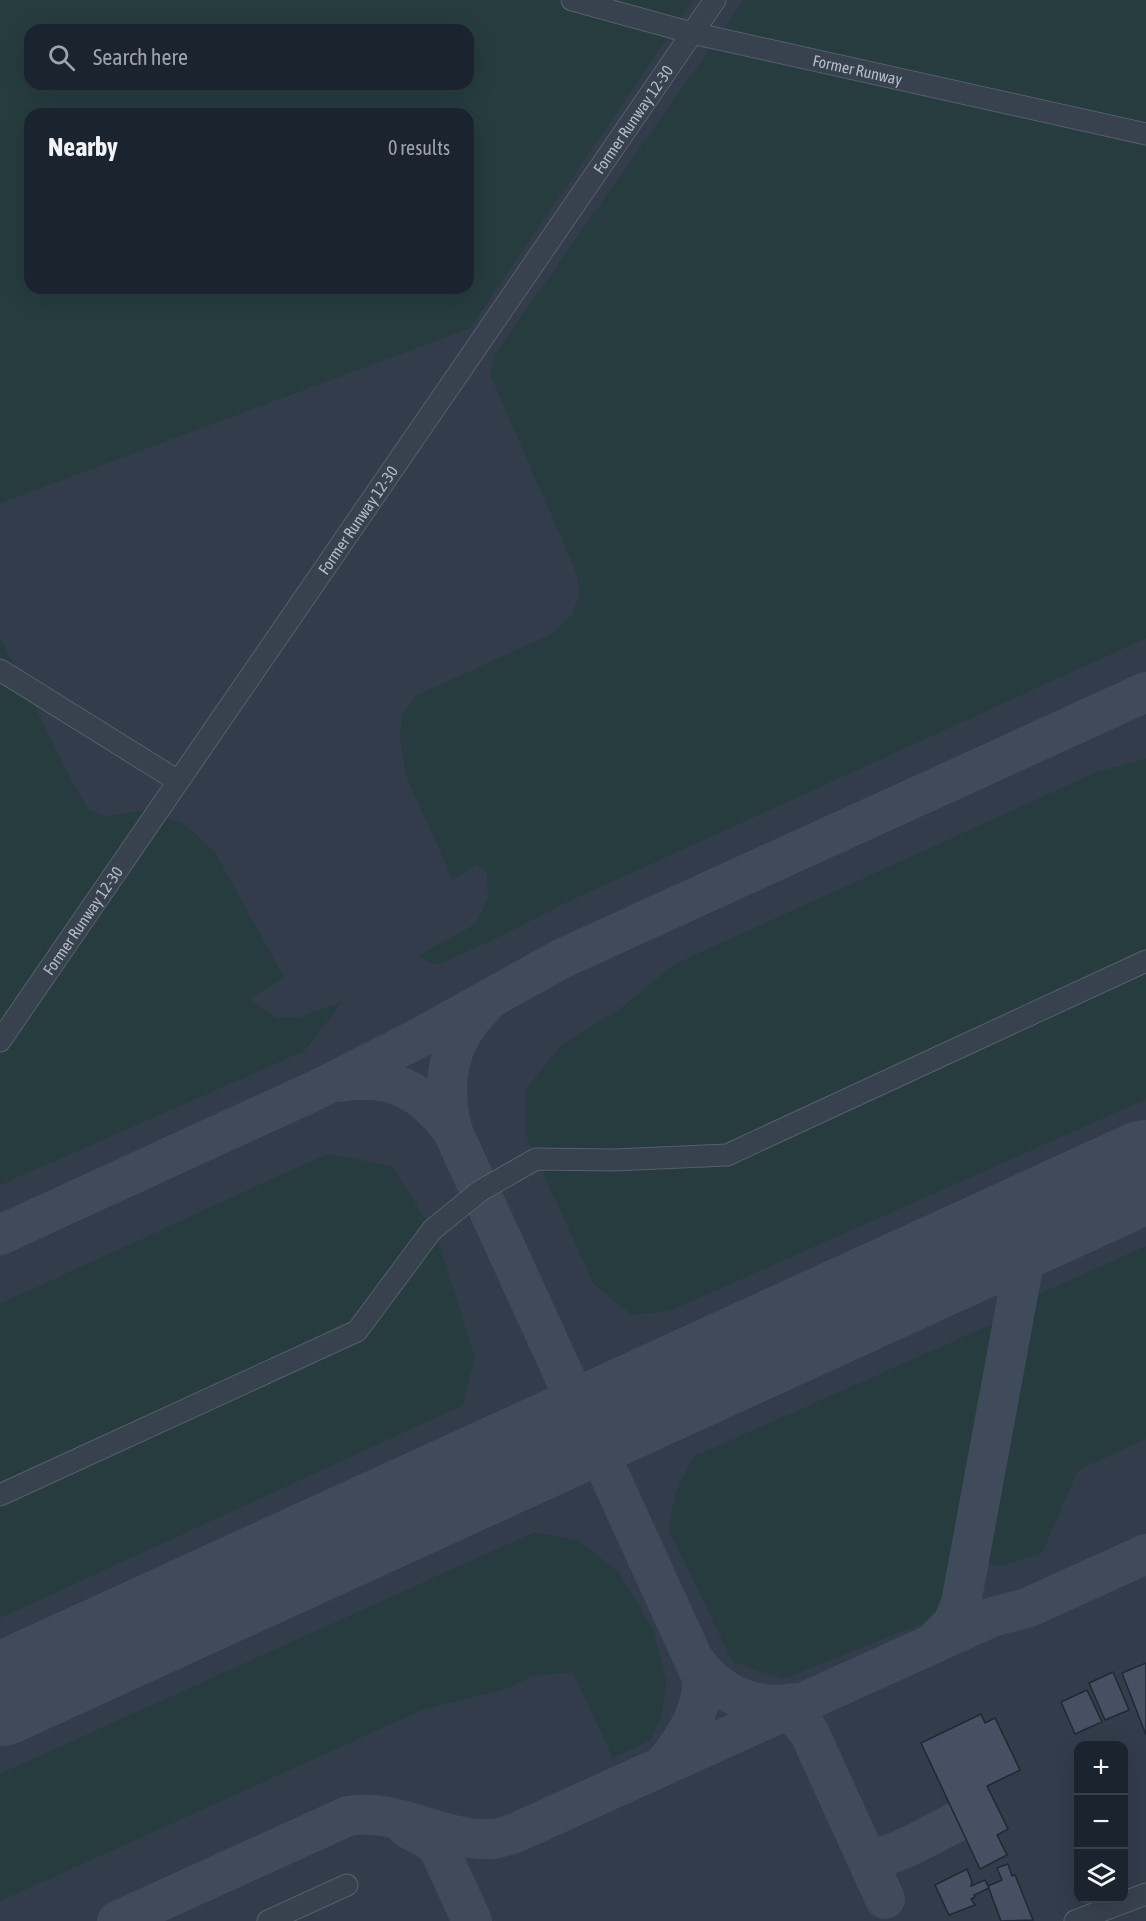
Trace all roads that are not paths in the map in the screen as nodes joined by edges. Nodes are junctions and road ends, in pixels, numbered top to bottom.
1 (572, 0) edge
2 (714, 0) edge
3 (692, 33) junction
4 (1146, 134) edge
5 (0, 670) edge
6 (178, 781) junction
7 (1146, 961) edge
8 (0, 1041) edge
9 (0, 1495) edge
10 (347, 1885) dead end
11 (1146, 1894) edge
12 (268, 1921) edge
13 (1075, 1921) edge

1 - 3 lane, Former Runway
2 - 3 lane, Former Runway 12-30
3 - 4 lane, Former Runway
3 - 6 lane, Former Runway 12-30
5 - 6 lane
6 - 8 lane, Former Runway 12-30
7 - 9 lane
10 - 12 lane
11 - 13 lane

